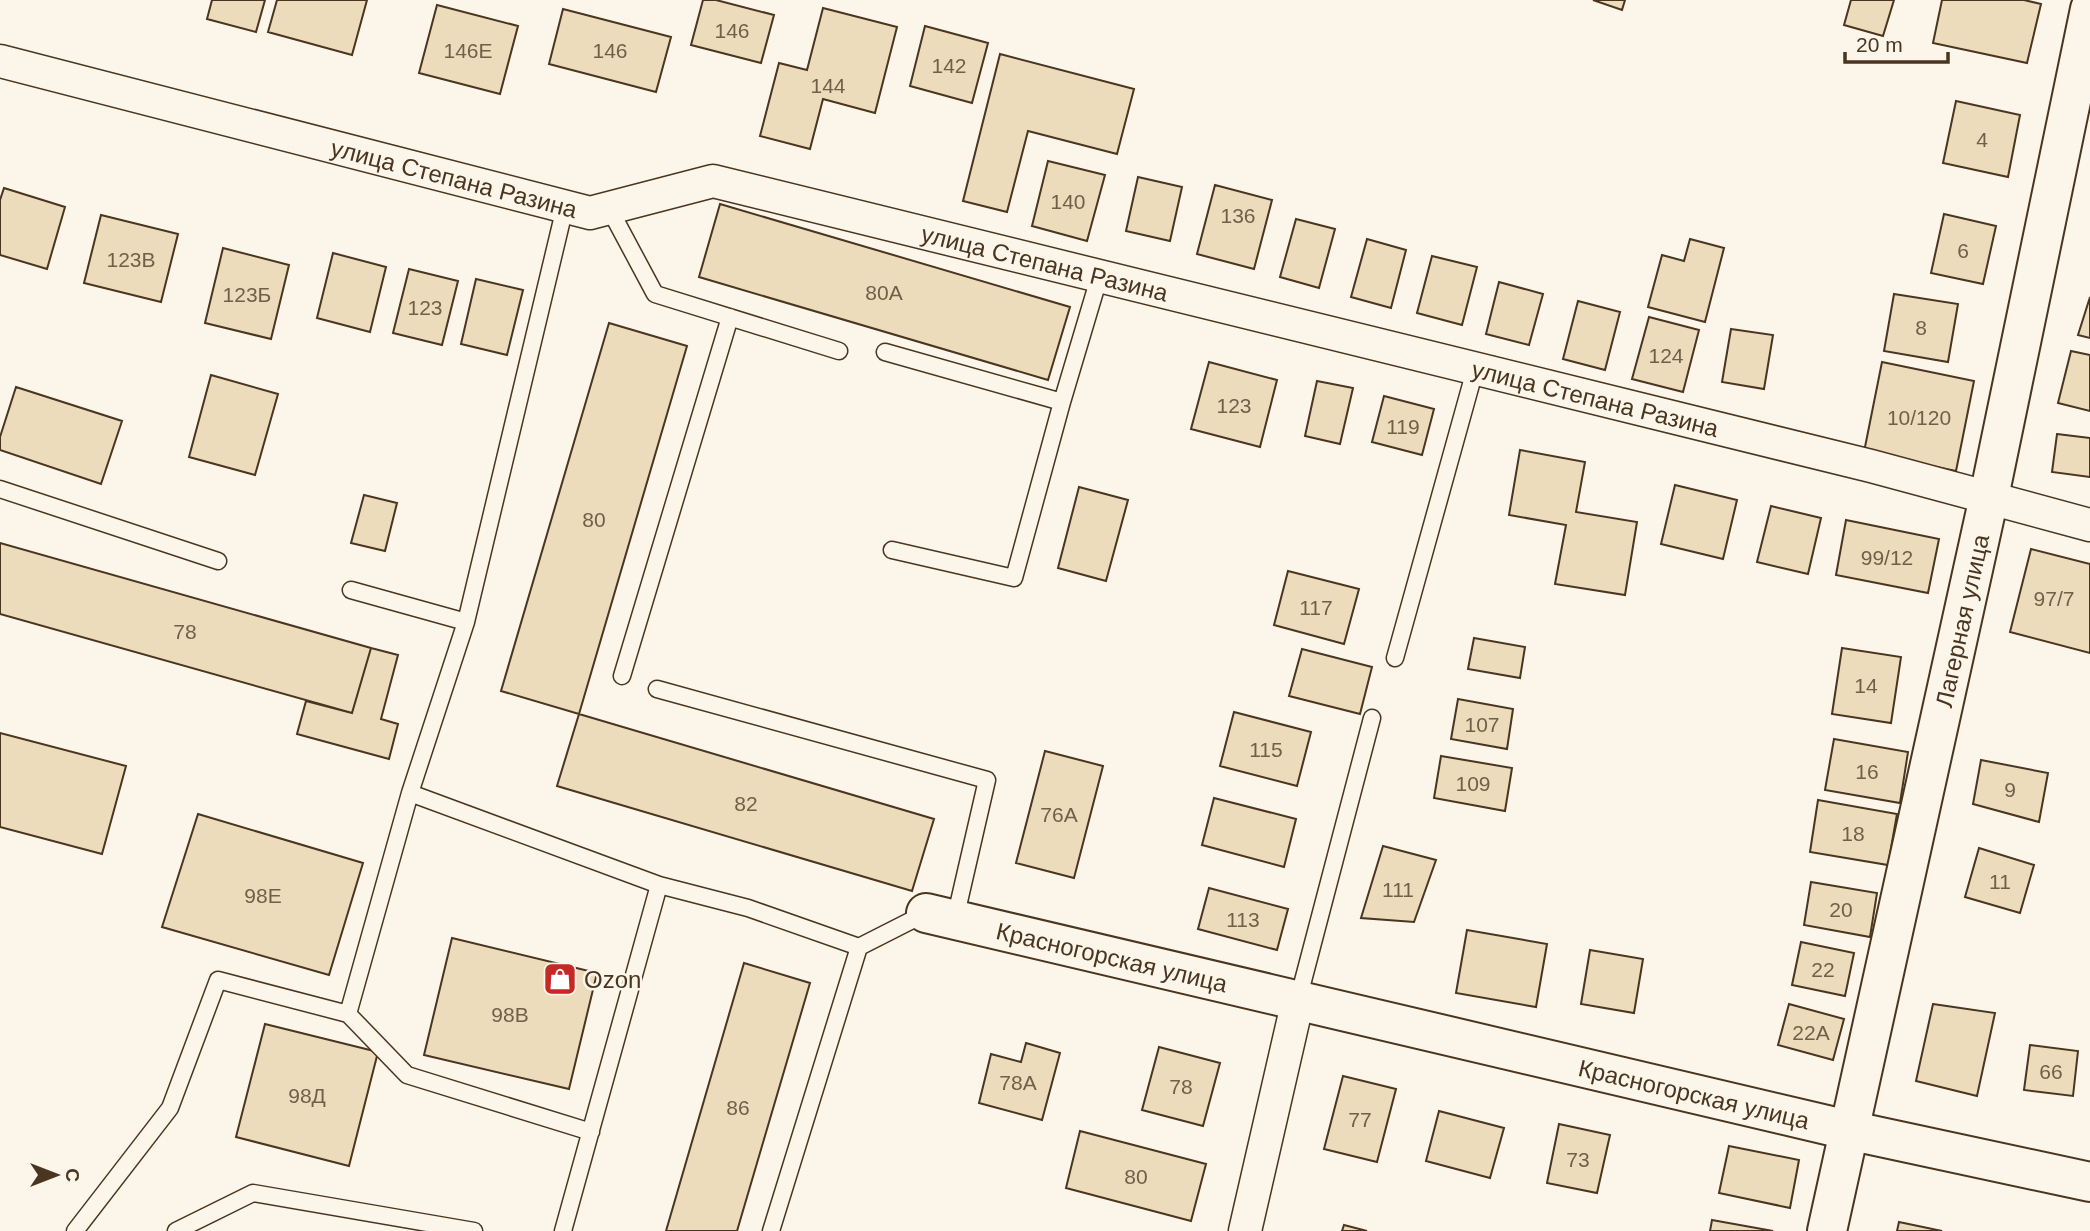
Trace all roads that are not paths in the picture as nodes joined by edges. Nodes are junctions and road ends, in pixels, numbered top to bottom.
1 (2090, 9) edge
2 (0, 61) edge
3 (565, 206) junction
4 (609, 208) junction
5 (1100, 278) junction
6 (730, 317) junction
7 (839, 351) dead end
8 (885, 352) dead end
9 (1475, 370) junction
10 (1062, 402) junction
11 (0, 489) edge
12 (1989, 497) junction
13 (2090, 525) edge
14 (892, 550) dead end
15 (218, 561) dead end
16 (351, 590) dead end
17 (466, 622) junction
18 (1395, 658) dead end
19 (622, 676) dead end
20 (657, 689) dead end
21 (1372, 718) dead end
22 (410, 793) junction
23 (659, 885) junction
24 (941, 916) junction
25 (859, 947) junction
26 (1298, 1000) junction
27 (348, 1014) junction
28 (1848, 1130) junction
29 (591, 1132) junction
30 (2090, 1182) edge
31 (75, 1231) edge
32 (176, 1231) edge
33 (474, 1231) edge
34 (563, 1231) edge
35 (771, 1231) edge
36 (1245, 1231) edge
37 (1827, 1231) edge

1 - 12 street, Лагерная улица
2 - 3 street, улица Степана Разина
3 - 4 street, улица Степана Разина
3 - 17 lane
4 - 5 street, улица Степана Разина
4 - 6 lane
5 - 9 street, улица Степана Разина
5 - 10 lane
6 - 7 lane
6 - 19 lane
8 - 10 lane
9 - 12 street, улица Степана Разина
9 - 18 lane
10 - 14 lane
11 - 15 lane
12 - 13 street, улица Степана Разина
12 - 28 street, Лагерная улица
16 - 17 lane
17 - 22 lane
20 - 24 lane
21 - 26 lane
22 - 23 lane
22 - 27 lane
23 - 25 lane
23 - 29 lane
24 - 25 lane
24 - 26 street, Красногорская улица
25 - 35 lane
26 - 28 street, Красногорская улица
26 - 36 street
27 - 29 lane
27 - 31 lane
28 - 30 street, Красногорская улица
28 - 37 street, Лагерная улица
29 - 34 lane
32 - 33 lane

